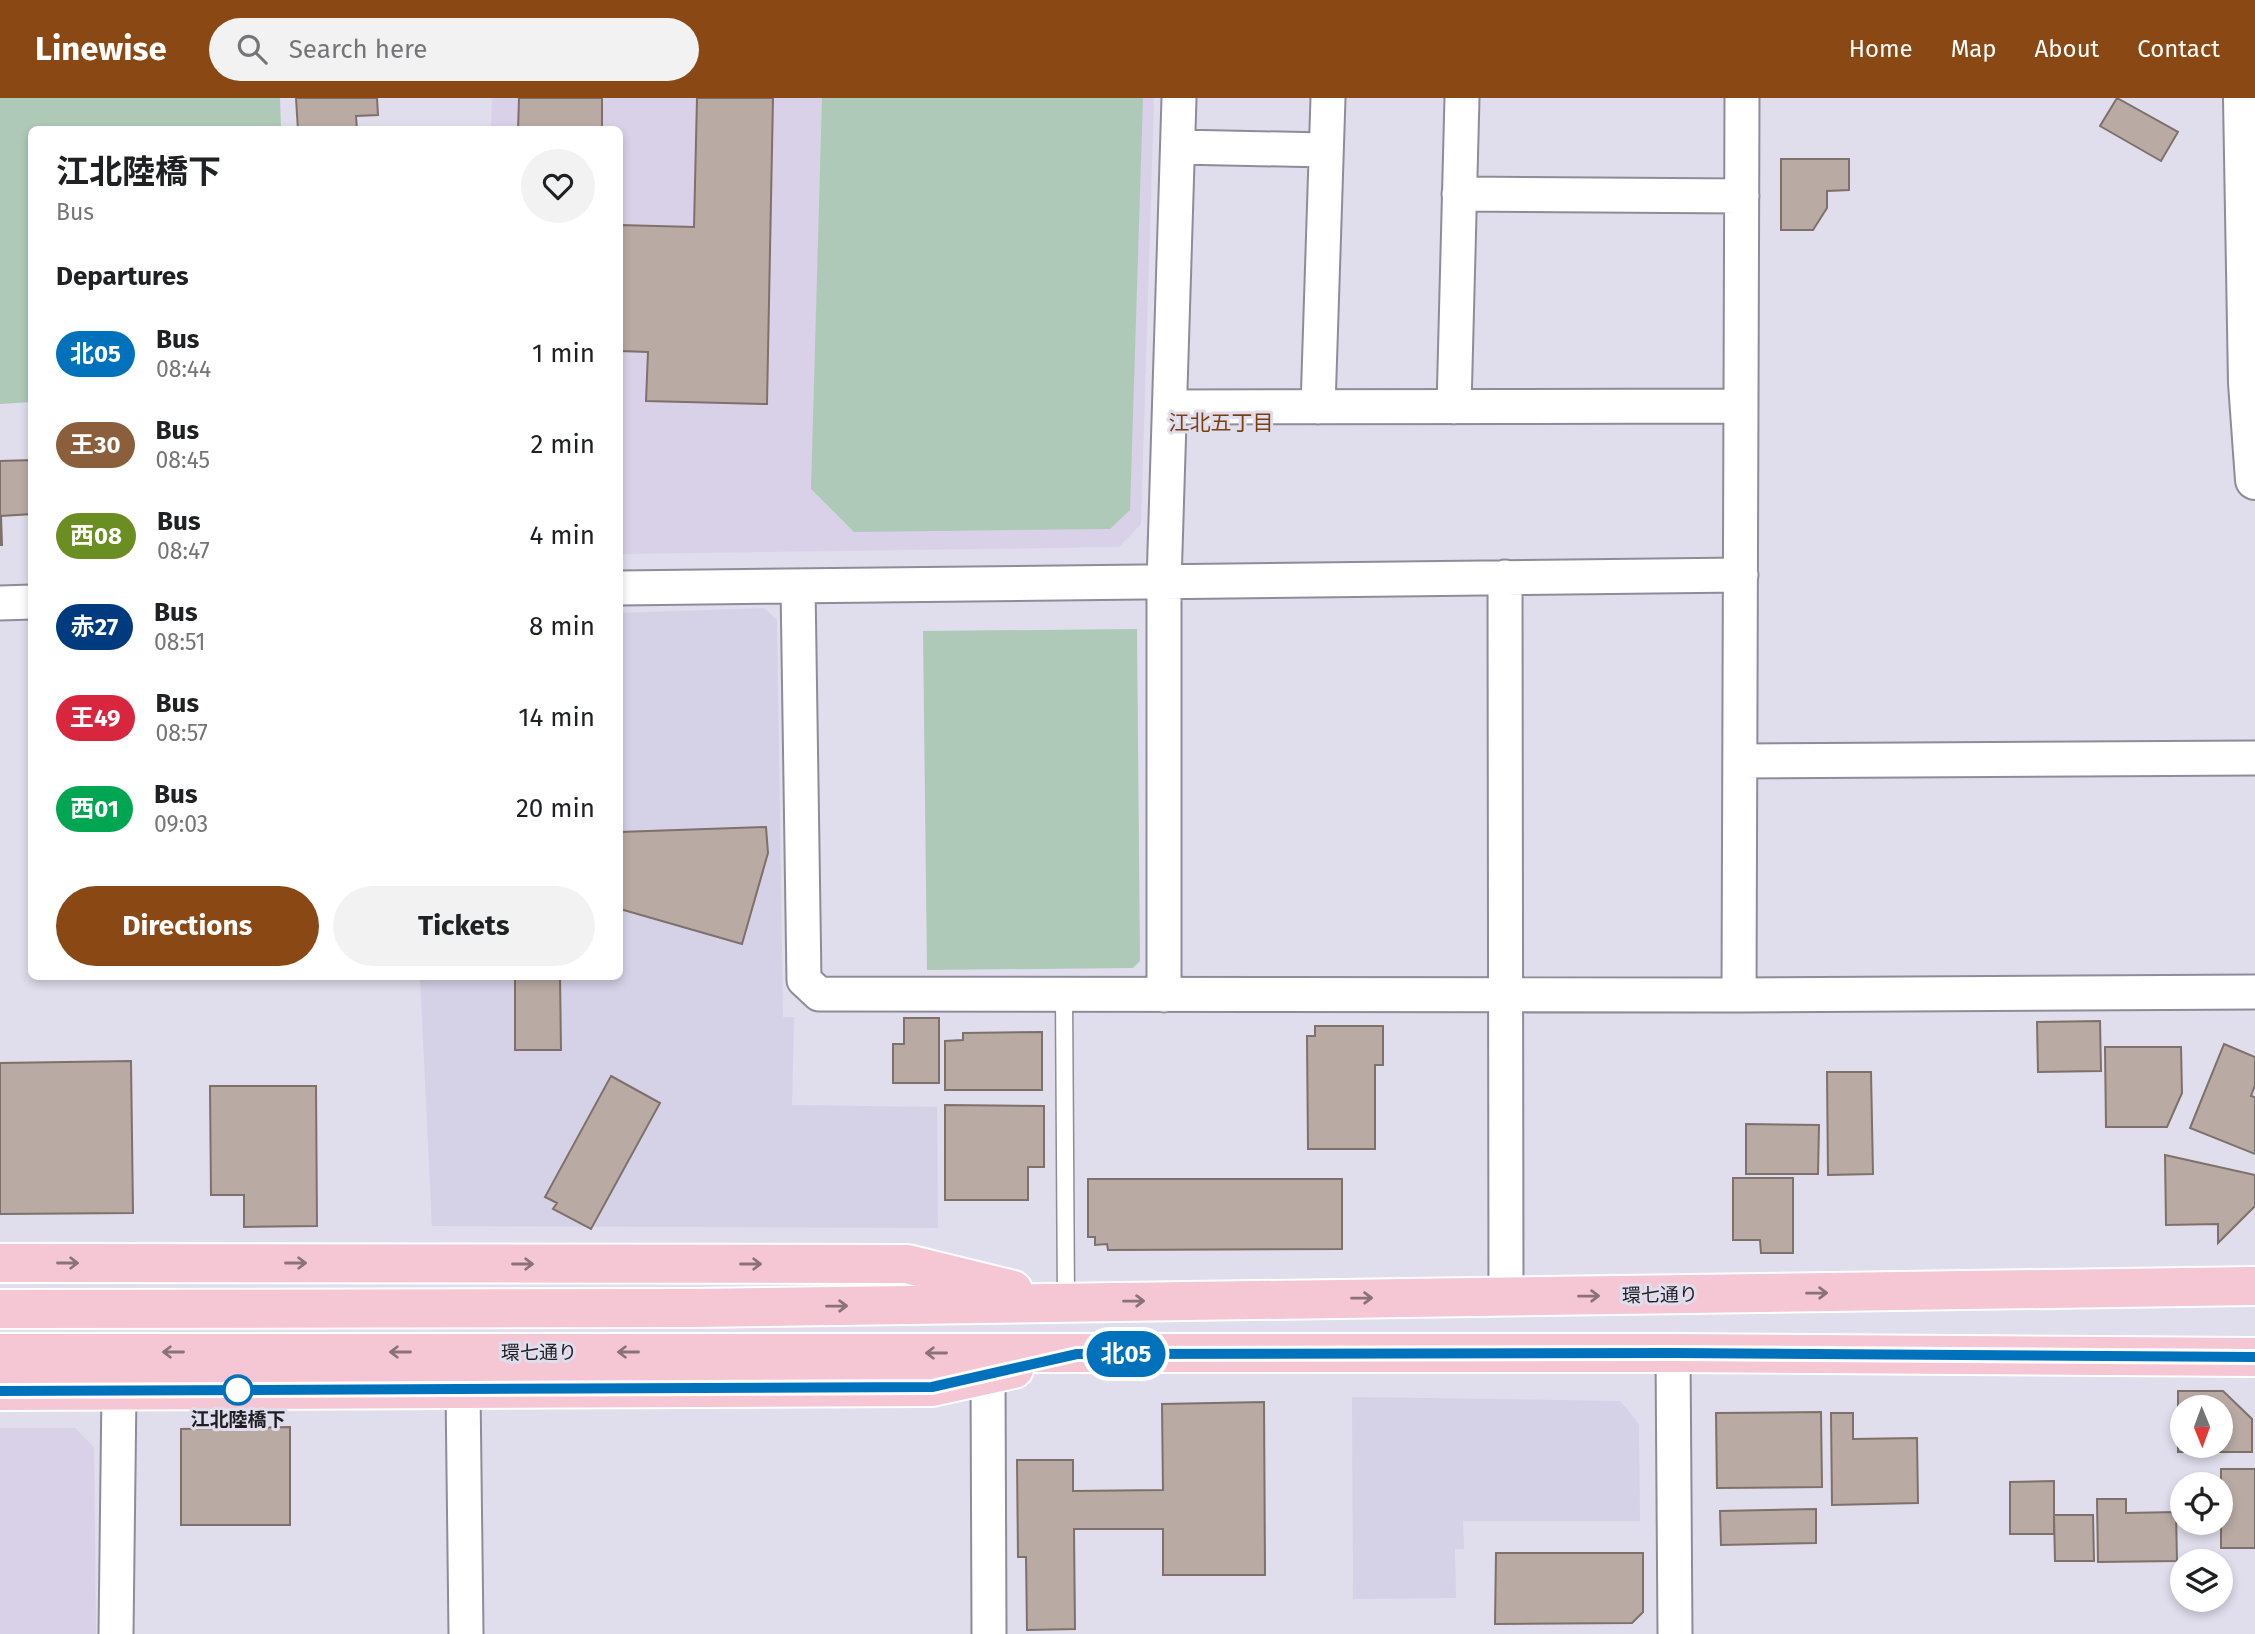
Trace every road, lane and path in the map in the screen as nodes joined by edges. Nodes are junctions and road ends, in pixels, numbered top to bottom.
1 (1179, 98) edge
2 (1328, 98) edge
3 (1462, 98) edge
4 (1742, 98) edge
5 (2243, 98) edge
6 (1178, 147) junction
7 (1326, 150) junction
8 (1459, 194) junction
9 (1742, 196) junction
10 (1170, 407) junction
11 (1318, 407) junction
12 (1454, 407) junction
13 (1741, 407) junction
14 (2255, 480) edge
15 (1741, 575) junction
16 (1505, 577) junction
17 (1164, 583) junction
18 (798, 586) junction
19 (623, 588) edge
20 (28, 602) edge
21 (0, 603) edge
22 (2255, 758) edge
23 (1740, 761) junction
24 (2255, 992) edge
25 (1064, 995) junction
26 (1164, 995) junction
27 (1506, 995) junction
28 (1738, 995) junction
29 (0, 1263) edge
30 (2255, 1286) edge
31 (1506, 1297) junction
32 (1066, 1303) junction
33 (0, 1309) edge
34 (0, 1353) edge
35 (1673, 1353) junction
36 (1077, 1354) junction
37 (2255, 1357) edge
38 (988, 1375) junction
39 (463, 1389) junction
40 (119, 1390) junction
41 (0, 1391) edge
42 (116, 1634) edge
43 (466, 1634) edge
44 (989, 1634) edge
45 (1675, 1634) edge

1 - 6 street
2 - 7 street
3 - 8 street
4 - 9 street
5 - 14 street
6 - 7 street
6 - 10 street
7 - 11 street
8 - 9 street
8 - 12 street
9 - 13 street
10 - 11 street
10 - 17 street
11 - 12 street
12 - 13 street
13 - 15 street
15 - 16 street
15 - 23 street
16 - 17 street
16 - 27 street
17 - 18 street
17 - 26 street
18 - 19 street
18 - 25 street
20 - 21 street
22 - 23 street
23 - 28 street
24 - 28 street
25 - 26 street
25 - 32 lane
26 - 27 street
27 - 28 street
27 - 31 street
29 -> 32 main road, 環七通り
31 -> 30 main road, 環七通り
32 -> 31 main road, 環七通り
33 -> 32 main road, 環七通り
36 -> 34 main road, 環七通り
35 - 36 main road, 環七通り
35 - 37 main road, 環七通り
35 - 45 street
36 - 38 main road, 環七通り
38 - 39 main road, 環七通り
38 - 44 street
39 - 40 main road, 環七通り
39 - 43 street
40 - 41 main road, 環七通り
40 - 42 street

